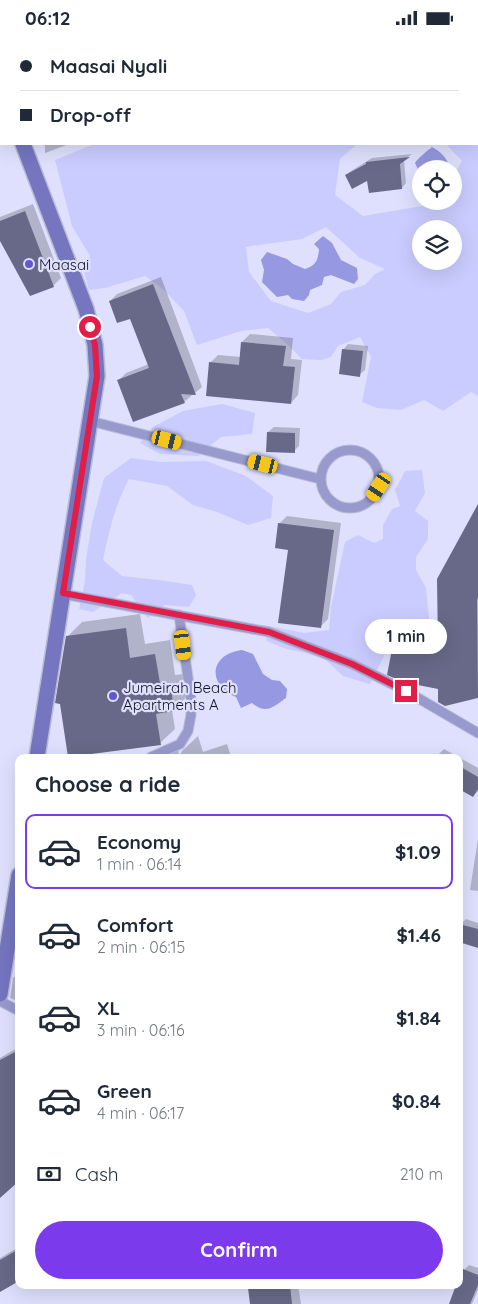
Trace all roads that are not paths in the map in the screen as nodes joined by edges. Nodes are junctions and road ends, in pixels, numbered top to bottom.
1 (23, 145) edge
2 (90, 421) junction
3 (320, 479) junction
4 (63, 593) junction
5 (179, 615) junction
6 (478, 733) edge
7 (37, 754) edge
8 (158, 754) edge
9 (15, 900) edge
10 (0, 993) edge
11 (0, 1001) edge
12 (15, 1009) edge

1 - 2 main road
2 - 3 lane
2 - 4 main road
3 - 3 lane
4 - 5 lane
4 - 7 main road
5 - 6 lane
5 - 8 lane
9 - 10 main road
11 - 12 lane

